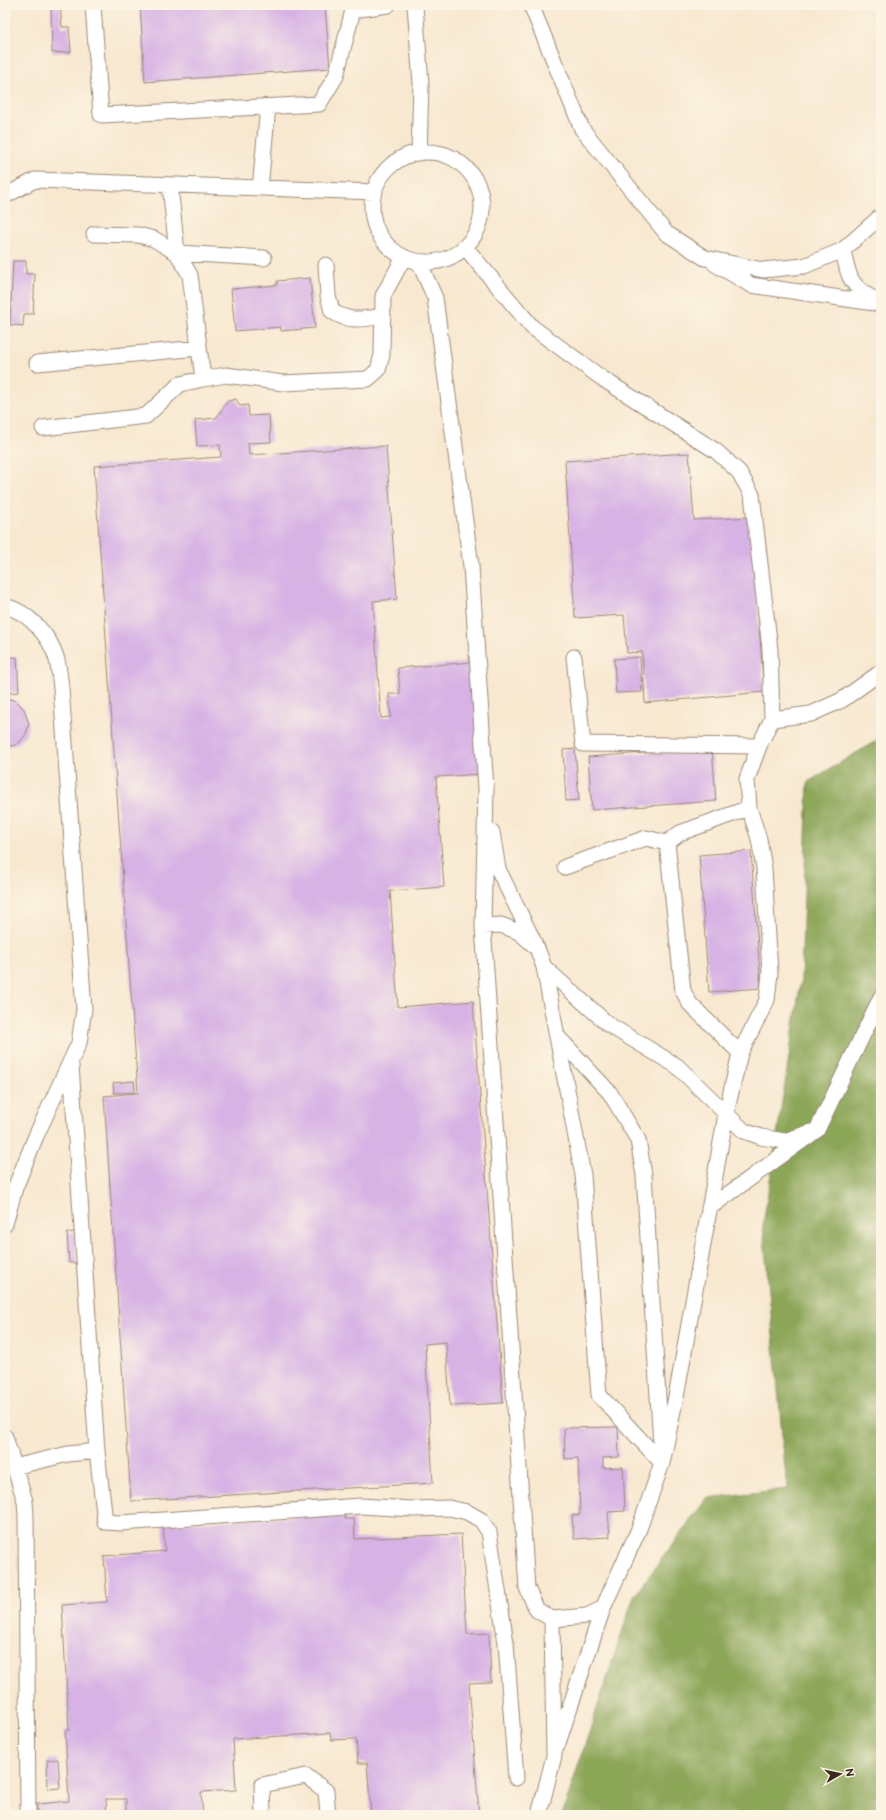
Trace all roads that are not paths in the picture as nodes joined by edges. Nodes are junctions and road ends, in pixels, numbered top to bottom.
1 (93, 5) edge
2 (388, 5) edge
3 (415, 5) edge
4 (531, 5) edge
5 (268, 106) junction
6 (419, 153) junction
7 (170, 185) junction
8 (260, 188) junction
9 (375, 192) junction
10 (5, 196) edge
11 (881, 216) edge
12 (94, 234) dead end
13 (465, 247) junction
14 (844, 250) junction
15 (176, 253) junction
16 (404, 257) junction
17 (264, 258) dead end
18 (705, 258) junction
19 (420, 262) junction
20 (326, 266) dead end
21 (881, 303) edge
22 (383, 316) junction
23 (199, 348) junction
24 (37, 363) dead end
25 (203, 379) junction
26 (43, 428) dead end
27 (5, 606) edge
28 (574, 657) dead end
29 (881, 672) edge
30 (772, 719) junction
31 (759, 746) junction
32 (486, 789) junction
33 (749, 808) junction
34 (667, 844) junction
35 (565, 867) dead end
36 (483, 926) junction
37 (537, 948) junction
38 (544, 967) junction
39 (881, 997) edge
40 (558, 1037) junction
41 (740, 1053) junction
42 (70, 1063) junction
43 (726, 1114) junction
44 (817, 1130) junction
45 (709, 1208) junction
46 (5, 1224) edge
47 (5, 1437) edge
48 (97, 1451) junction
49 (662, 1463) junction
50 (14, 1467) junction
51 (603, 1608) junction
52 (552, 1619) junction
53 (554, 1756) junction
54 (516, 1778) dead end
55 (28, 1815) edge
56 (264, 1815) edge
57 (328, 1815) edge
58 (539, 1815) edge

1 - 5 lane
2 - 5 lane
3 - 6 lane
4 - 18 lane
5 - 8 lane
6 - 9 lane
6 - 13 lane
7 - 8 lane
7 - 10 lane
7 - 15 lane
8 - 9 lane
9 - 16 lane
11 - 14 lane
12 - 15 lane
13 - 19 lane
13 - 30 lane
14 - 18 lane
14 - 21 lane
15 - 17 lane
15 - 23 lane
16 - 19 lane
16 - 22 lane
18 - 21 lane
19 - 32 lane
20 - 22 lane
22 - 25 lane
23 - 24 lane
23 - 25 lane
25 - 26 lane
27 - 42 lane
28 - 31 lane
29 - 30 lane
30 - 31 lane
31 - 33 lane
32 - 36 lane
32 - 37 lane
33 - 34 lane
33 - 41 lane
34 - 35 lane
34 - 41 lane
36 - 37 lane
36 - 52 lane
37 - 38 lane
38 - 40 lane
38 - 43 lane
39 - 44 lane
40 - 49 lane
40 - 49 lane
41 - 43 lane
42 - 46 lane
42 - 48 lane
43 - 44 lane
43 - 45 lane
44 - 45 lane
45 - 49 lane
47 - 50 lane
48 - 50 lane
48 - 54 lane
49 - 51 lane
50 - 55 lane
51 - 52 lane
51 - 53 lane
52 - 53 lane
53 - 58 lane
56 - 57 lane

